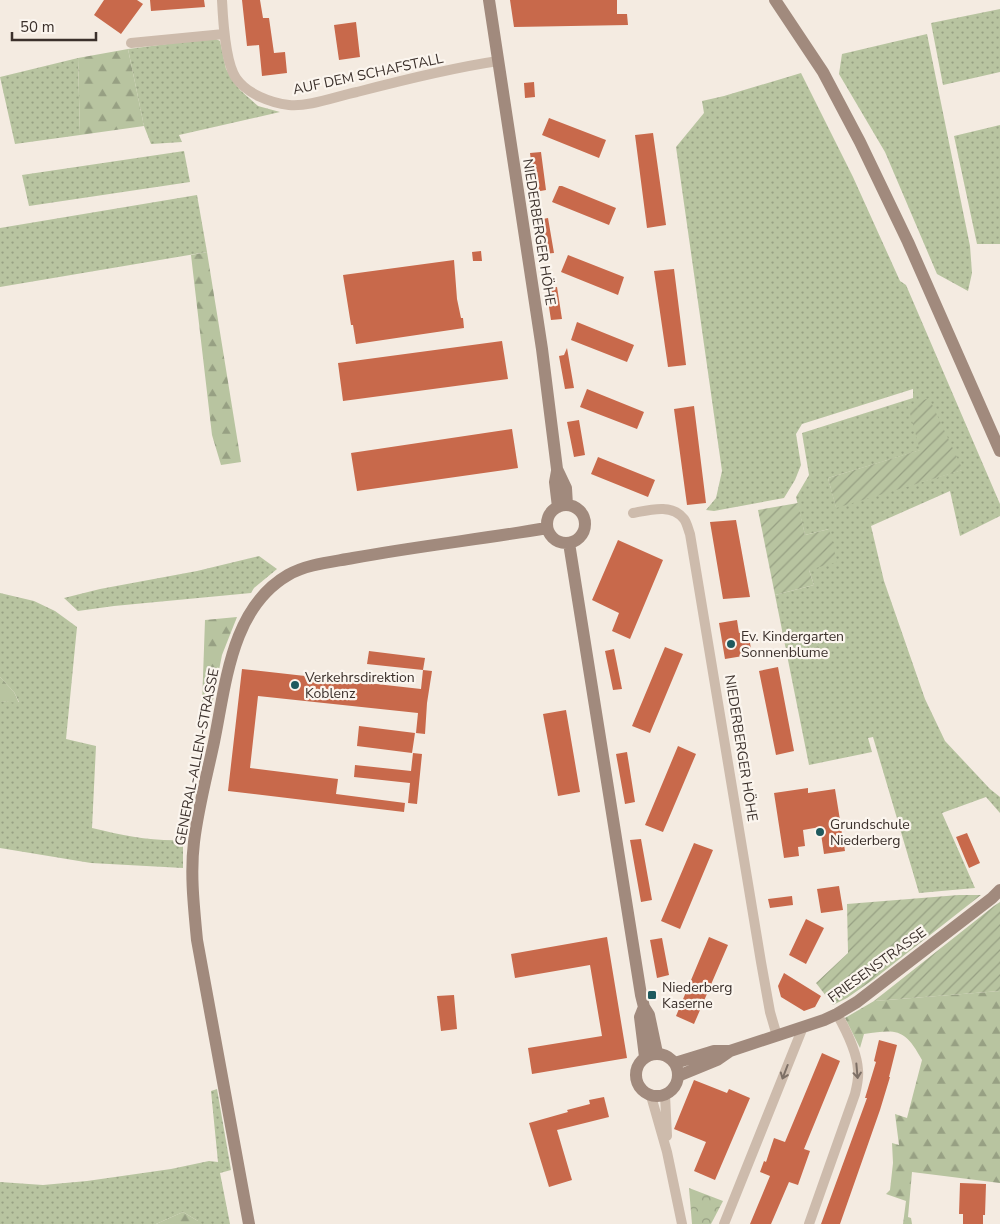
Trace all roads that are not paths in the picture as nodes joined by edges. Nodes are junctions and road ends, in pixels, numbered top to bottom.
1 (222, 0) edge
2 (489, 0) edge
3 (775, 0) edge
4 (224, 34) junction
5 (131, 43) dead end
6 (498, 61) junction
7 (1000, 451) edge
8 (562, 506) junction
9 (634, 513) dead end
10 (548, 528) junction
11 (569, 543) junction
12 (1000, 890) edge
13 (837, 1014) junction
14 (803, 1027) junction
15 (777, 1036) junction
16 (730, 1051) junction
17 (651, 1055) junction
18 (675, 1063) junction
19 (678, 1076) junction
20 (665, 1095) junction
21 (651, 1096) junction
22 (667, 1152) junction
23 (248, 1224) edge
24 (682, 1224) edge
25 (724, 1224) edge
26 (809, 1224) edge

1 - 4 street, AUF DEM SCHAFSTALL
2 - 6 street, NIEDERBERGER HÖHE
3 - 7 street
4 - 5 street
4 - 6 street, AUF DEM SCHAFSTALL
6 - 8 street, NIEDERBERGER HÖHE
8 - 10 street
8 - 11 street
9 - 15 street, NIEDERBERGER HÖHE
10 - 11 street
10 - 23 street, GENERAL-ALLEN-STRASSE
11 - 17 street
12 - 13 street, FRIESENSTRASSE
13 - 14 street, FRIESENSTRASSE
13 -> 26 street
14 - 15 street, FRIESENSTRASSE
14 -> 25 street
15 - 16 street, FRIESENSTRASSE
16 - 18 street, FRIESENSTRASSE
16 - 19 street, FRIESENSTRASSE
17 - 18 street
17 - 21 street
18 - 19 street
19 - 20 street
20 - 21 street
20 - 22 street
21 - 22 street
22 - 24 street

